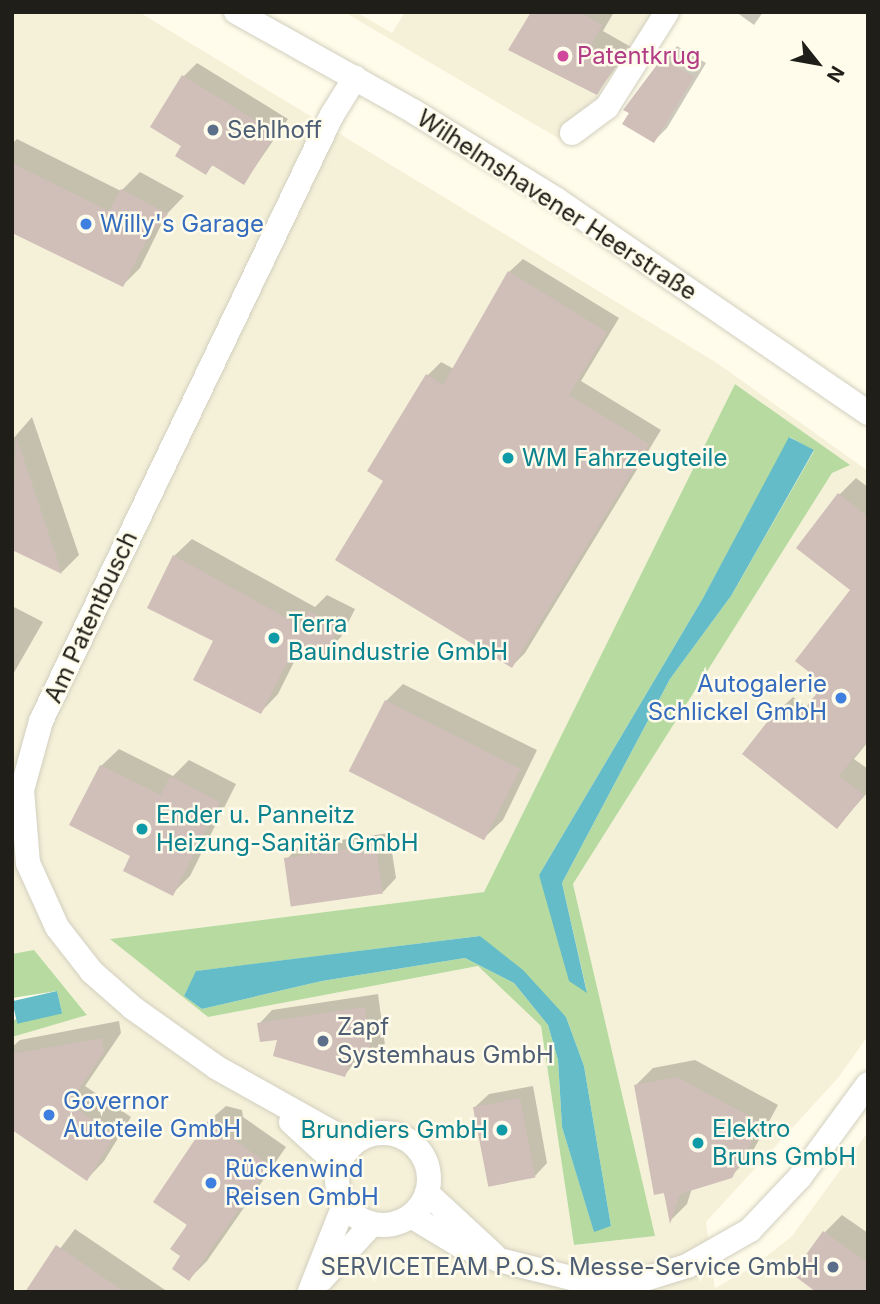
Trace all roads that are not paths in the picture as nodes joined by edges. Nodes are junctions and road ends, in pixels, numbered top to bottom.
1 (236, 12) edge
2 (667, 12) edge
3 (355, 78) junction
4 (572, 133) dead end
5 (868, 413) edge
6 (868, 1084) edge
7 (265, 1098) junction
8 (353, 1144) junction
9 (339, 1166) junction
10 (427, 1193) junction
11 (344, 1205) junction
12 (411, 1216) junction
13 (371, 1225) junction
14 (499, 1260) junction
15 (310, 1292) edge

1 - 3 street, Wilhelmshavener Heerstraße
2 - 4 street
3 - 5 street, Wilhelmshavener Heerstraße
3 - 7 street, Am Patentbusch
6 - 14 street
7 - 8 street, Am Patentbusch
7 - 9 street, Am Patentbusch
8 - 9 street
8 - 10 street
9 - 11 street
10 - 12 street
10 - 14 street
11 - 13 street
11 - 15 street
12 - 13 street
12 - 14 street
13 - 15 street

